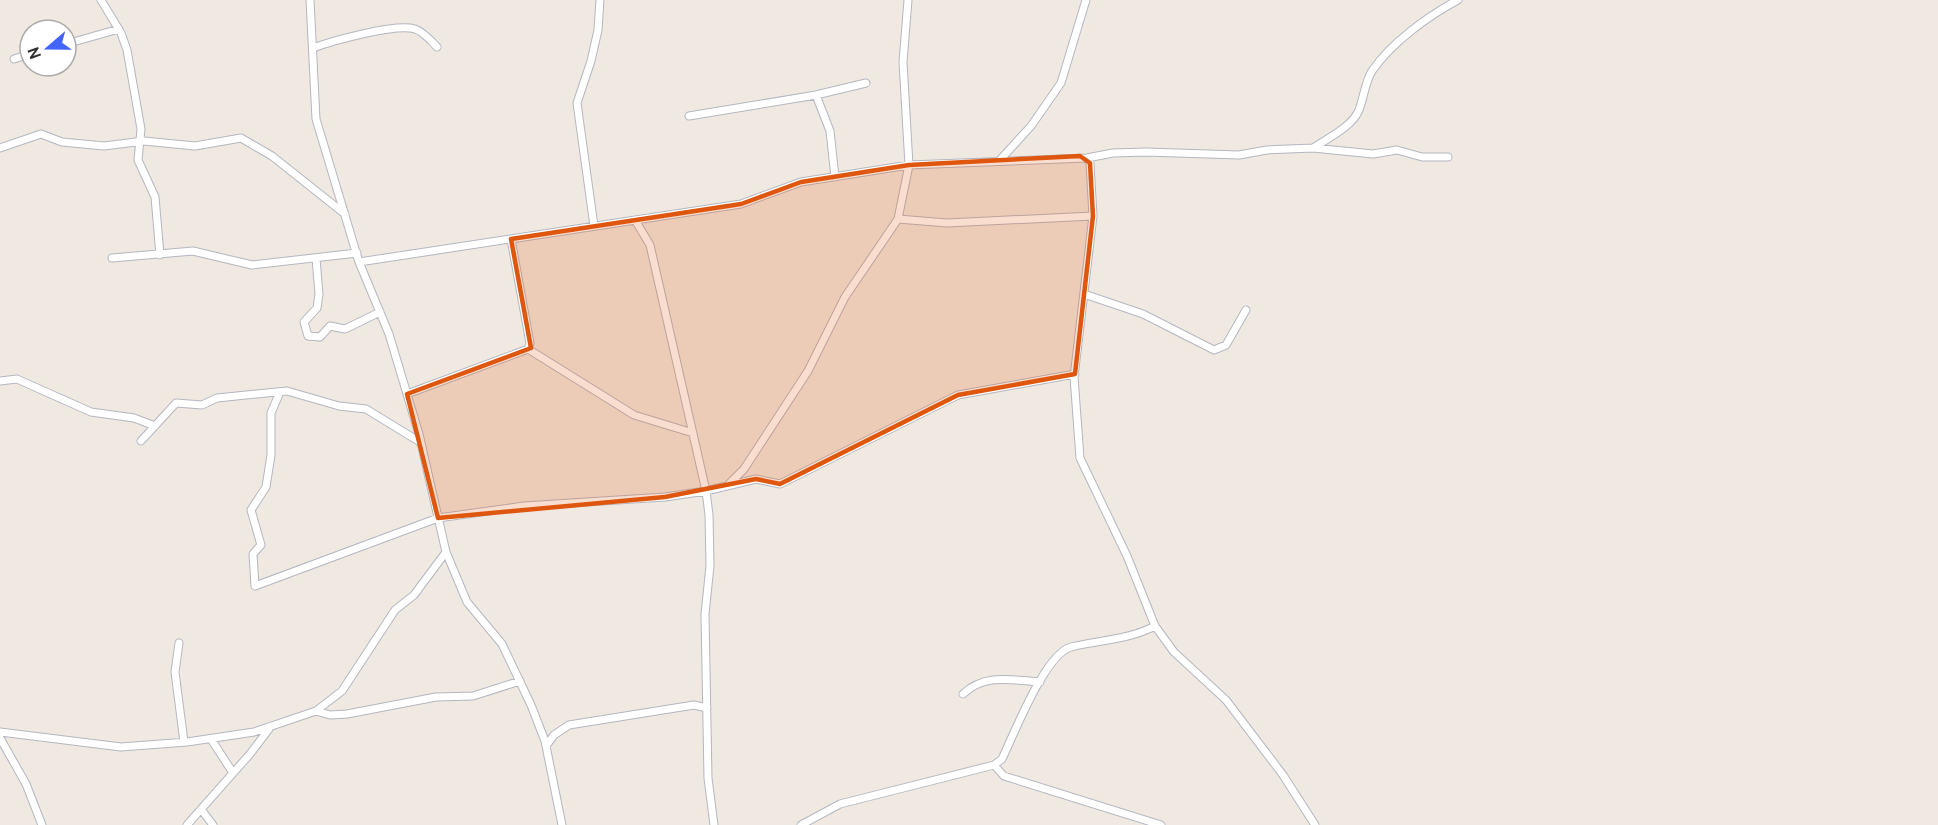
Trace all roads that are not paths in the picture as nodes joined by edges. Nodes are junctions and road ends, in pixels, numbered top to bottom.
1 (101, 0) edge
2 (310, 0) edge
3 (600, 0) edge
4 (908, 0) edge
5 (1086, 0) edge
6 (1458, 0) edge
7 (119, 29) junction
8 (78, 41) edge
9 (437, 47) dead end
10 (313, 48) junction
11 (18, 58) edge
12 (14, 59) dead end
13 (866, 83) dead end
14 (816, 95) junction
15 (689, 116) dead end
16 (140, 141) junction
17 (0, 148) edge
18 (1313, 148) junction
19 (1448, 157) dead end
20 (1087, 158) junction
21 (1000, 160) junction
22 (909, 165) junction
23 (835, 177) junction
24 (345, 214) junction
25 (1093, 216) junction
26 (897, 219) junction
27 (635, 220) junction
28 (594, 226) junction
29 (511, 239) junction
30 (357, 253) junction
31 (160, 255) junction
32 (112, 258) dead end
33 (316, 258) junction
34 (359, 262) junction
35 (1084, 294) junction
36 (1245, 310) dead end
37 (380, 312) junction
38 (528, 349) junction
39 (1075, 374) junction
40 (0, 381) edge
41 (280, 392) junction
42 (407, 394) junction
43 (155, 426) junction
44 (693, 433) junction
45 (141, 441) dead end
46 (420, 442) junction
47 (727, 486) junction
48 (706, 491) junction
49 (438, 518) junction
50 (446, 552) junction
51 (1155, 626) junction
52 (179, 643) dead end
53 (519, 681) junction
54 (1040, 682) junction
55 (963, 694) dead end
56 (707, 708) junction
57 (316, 711) junction
58 (269, 729) junction
59 (0, 732) edge
60 (0, 738) edge
61 (211, 739) junction
62 (184, 742) junction
63 (546, 746) junction
64 (994, 765) junction
65 (233, 774) junction
66 (201, 809) junction
67 (42, 825) edge
68 (187, 825) edge
69 (213, 825) edge
70 (562, 825) edge
71 (714, 825) edge
72 (801, 825) edge
73 (1161, 825) edge
74 (1315, 825) edge

1 - 7 street
2 - 10 street
3 - 28 street
4 - 22 street
5 - 21 street
6 - 18 street
7 - 8 street
7 - 16 street
9 - 10 street
10 - 24 street
11 - 12 street
13 - 14 street
14 - 15 street
14 - 23 street
16 - 17 street
16 - 24 street
16 - 31 street
18 - 19 street
18 - 20 street
20 - 21 street
20 - 25 street
21 - 22 street
22 - 23 street
22 - 26 street
23 - 27 street
24 - 30 street
25 - 26 street
25 - 35 street
26 - 47 street
27 - 28 street
27 - 44 street
28 - 29 street
29 - 34 street
29 - 38 street
30 - 33 street
30 - 34 street
31 - 32 street
31 - 33 street
33 - 37 street
34 - 37 street
35 - 36 street
35 - 39 street
37 - 42 street
38 - 42 street
38 - 44 street
39 - 47 street
39 - 51 street
40 - 43 street
41 - 43 street
41 - 46 street
41 - 49 street
42 - 46 street
43 - 45 street
44 - 48 street
46 - 49 street
47 - 48 street
48 - 49 street
48 - 56 street
49 - 50 street
50 - 53 street
50 - 57 street
51 - 54 street
51 - 74 street
52 - 62 street
53 - 57 street
53 - 63 street
54 - 55 street
54 - 64 street
56 - 63 street
56 - 71 street
57 - 58 street
58 - 61 street
58 - 65 street
59 - 62 street
60 - 67 street
61 - 62 street
61 - 65 street
63 - 70 street
64 - 72 street
64 - 73 street
65 - 66 street
66 - 68 street
66 - 69 street

